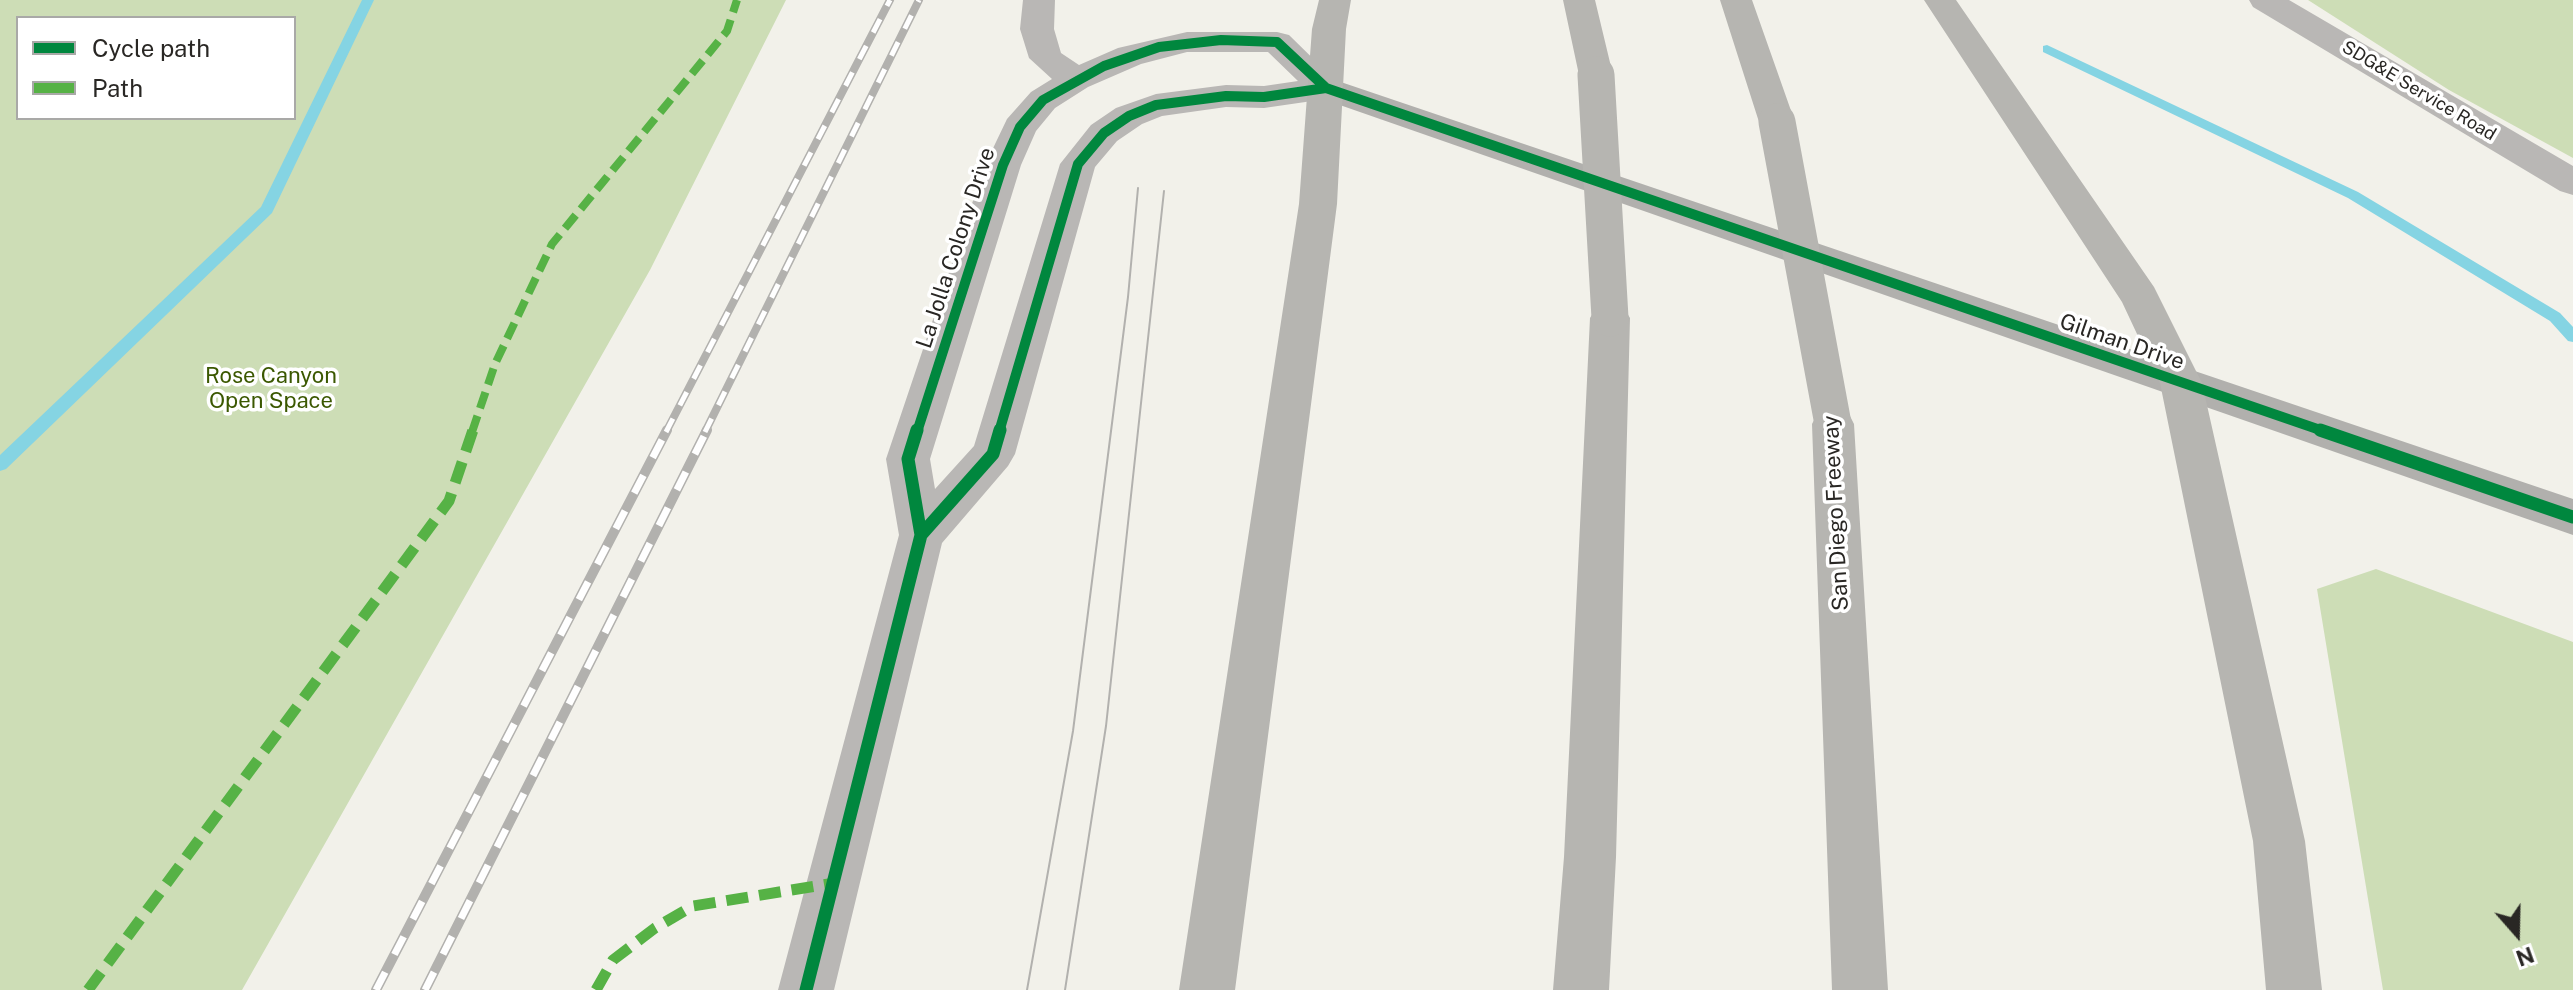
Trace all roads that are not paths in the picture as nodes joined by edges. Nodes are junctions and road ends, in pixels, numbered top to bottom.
1 (1039, 0) edge
2 (1335, 0) edge
3 (1579, 0) edge
4 (1736, 0) edge
5 (1940, 0) edge
6 (2265, 0) edge
7 (1076, 79) junction
8 (1326, 88) junction
9 (2573, 182) edge
10 (1659, 201) joint
11 (2181, 383) junction
12 (2573, 517) edge
13 (921, 535) junction
14 (806, 990) edge
15 (1207, 990) edge
16 (1581, 990) edge
17 (1860, 990) edge
18 (2294, 990) edge

1 - 7 street
2 - 8 highway
3 - 16 highway, bridge
4 - 17 highway, San Diego Freeway, bridge
5 - 11 highway
6 - 9 street, SDG&E Service Road
7 - 8 street, La Jolla Colony Drive
7 - 13 street, La Jolla Colony Drive
8 - 10 main road, La Jolla Colony Drive
8 - 13 street, La Jolla Colony Drive
8 - 15 highway
10 - 11 main road, Gilman Drive
11 - 12 main road, Gilman Drive
11 - 18 highway
13 - 14 street, La Jolla Colony Drive

